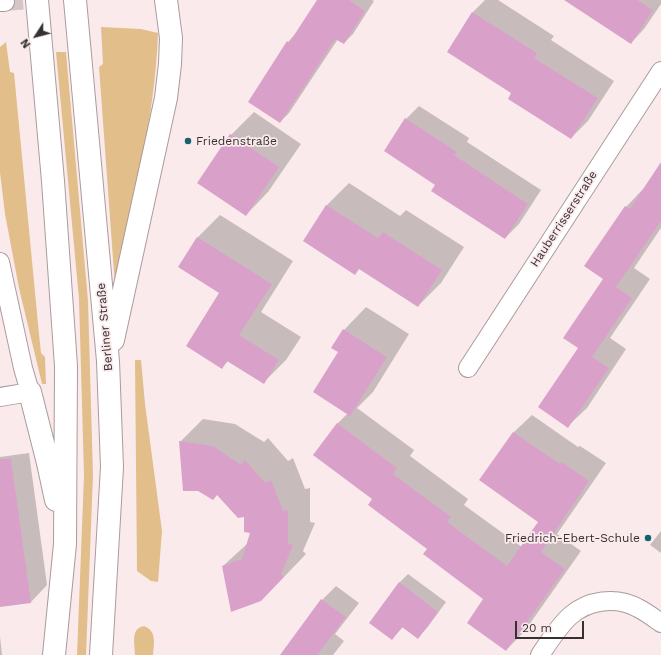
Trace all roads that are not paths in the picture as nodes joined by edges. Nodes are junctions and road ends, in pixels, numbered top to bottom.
1 (37, 0) edge
2 (75, 0) edge
3 (166, 0) edge
4 (661, 70) edge
5 (0, 262) edge
6 (108, 361) junction
7 (468, 368) dead end
8 (30, 392) junction
9 (0, 397) edge
10 (64, 544) junction
11 (661, 624) edge
12 (54, 655) edge
13 (101, 655) edge
14 (540, 655) edge

1 - 10 main road
2 - 6 main road, Berliner Straße
3 - 6 main road
4 - 7 street, Hauberrisserstraße
5 - 8 street
6 - 13 main road, Berliner Straße
8 - 9 street
8 - 10 main road
10 - 12 main road
11 - 14 street

